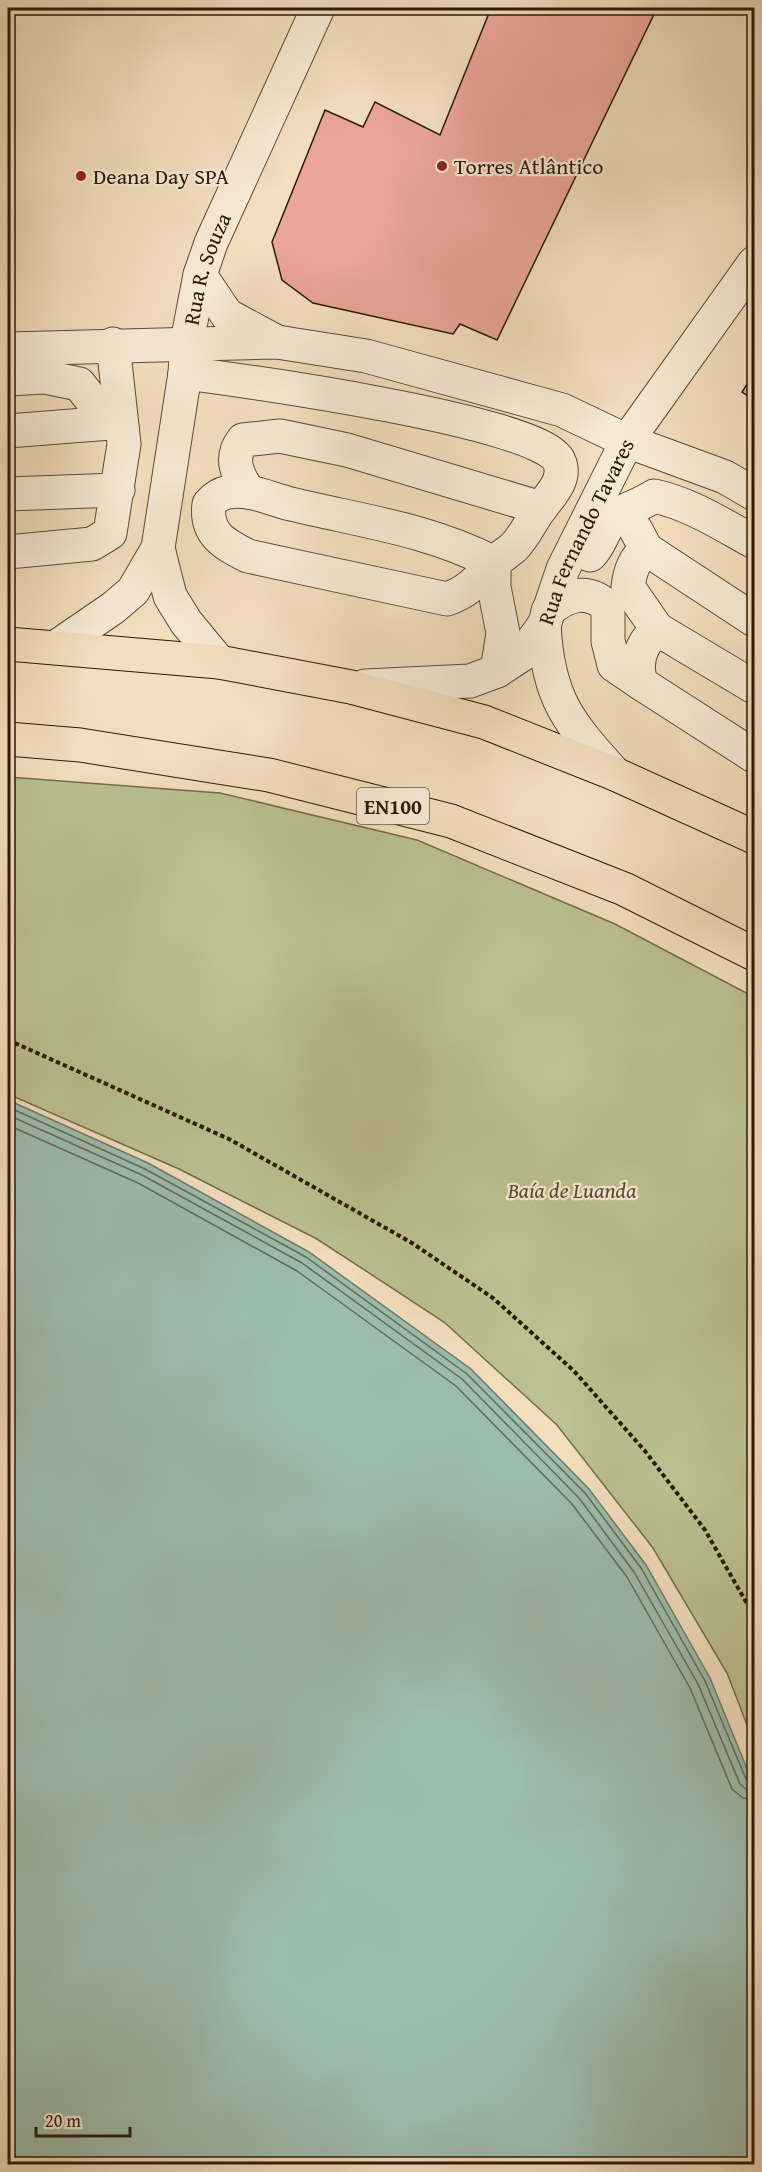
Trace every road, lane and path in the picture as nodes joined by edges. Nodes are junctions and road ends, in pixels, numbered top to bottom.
1 (318, 8) edge
2 (754, 263) edge
3 (200, 274) junction
4 (277, 342) junction
5 (114, 344) junction
6 (8, 349) edge
7 (186, 358) junction
8 (8, 379) edge
9 (116, 426) junction
10 (8, 431) edge
11 (627, 441) junction
12 (118, 490) junction
13 (249, 492) junction
14 (8, 494) edge
15 (754, 494) edge
16 (639, 507) junction
17 (541, 508) junction
18 (754, 542) edge
19 (158, 548) junction
20 (646, 549) junction
21 (8, 552) edge
22 (494, 563) junction
23 (563, 569) junction
24 (546, 618) junction
25 (754, 620) edge
26 (657, 629) junction
27 (8, 644) edge
28 (56, 647) junction
29 (219, 662) junction
30 (496, 671) junction
31 (642, 684) junction
32 (351, 687) junction
33 (754, 687) edge
34 (8, 739) edge
35 (754, 756) edge
36 (615, 774) junction
37 (754, 837) edge
38 (754, 954) edge
39 (8, 1040) edge
40 (754, 1616) edge

1 - 3 street, Rua R. Souza
2 - 11 street, Rua Fernando Tavares
3 - 4 street
3 - 7 street, Rua R. Souza
4 - 7 street
4 - 11 street
5 - 6 street
5 - 7 street
5 - 9 street
7 - 17 street
7 - 19 street, Rua R. Souza
8 - 9 street
9 - 10 street
9 - 12 street
11 - 15 street
11 - 23 street, Rua Fernando Tavares
12 - 14 street
12 - 21 street
13 - 17 street
13 - 22 street
13 - 22 street
16 - 18 street
16 - 20 street
16 - 23 street
17 - 22 street
19 - 28 street
19 - 29 street
20 - 25 street
20 - 26 street
22 - 30 street
23 - 24 street, Rua Fernando Tavares
24 - 30 street, Rua Fernando Tavares
24 - 31 street
24 - 36 street
26 - 31 street
26 - 33 street
27 - 28 main road
28 - 29 main road
29 - 32 main road
30 - 32 street, Rua Fernando Tavares
31 - 35 street
32 - 36 main road
34 - 38 main road, EN100
36 - 37 main road
39 - 40 path

